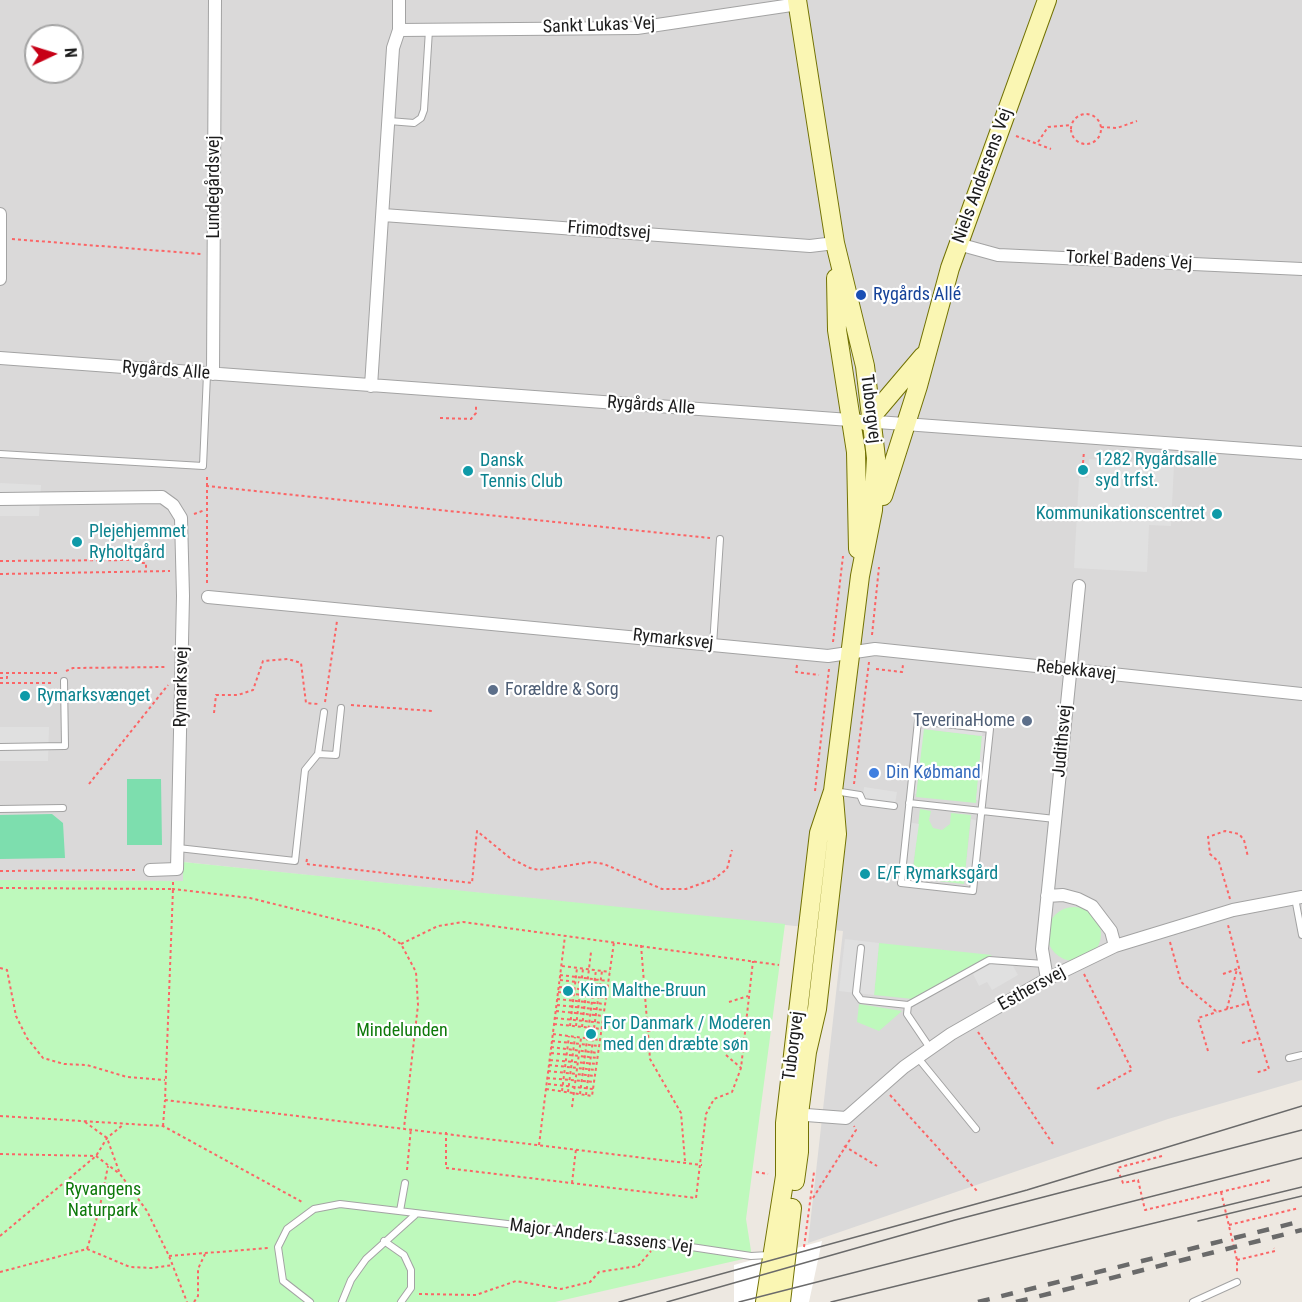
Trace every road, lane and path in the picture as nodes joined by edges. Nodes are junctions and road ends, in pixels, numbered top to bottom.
1 (215, 0) edge
2 (399, 0) edge
3 (1047, 0) edge
4 (797, 2) edge
5 (399, 30) junction
6 (429, 30) junction
7 (388, 121) junction
8 (1137, 121) dead end
9 (1071, 125) junction
10 (1101, 127) junction
11 (999, 130) junction
12 (1037, 143) junction
13 (1051, 149) dead end
14 (0, 214) edge
15 (383, 215) junction
16 (0, 238) edge
17 (835, 243) junction
18 (958, 244) junction
19 (213, 255) junction
20 (1302, 269) edge
21 (0, 279) edge
22 (926, 353) junction
23 (0, 358) edge
24 (210, 374) junction
25 (371, 386) junction
26 (477, 394) junction
27 (440, 418) dead end
28 (866, 420) junction
29 (906, 424) junction
30 (856, 447) joint
31 (1302, 453) edge
32 (0, 454) edge
33 (0, 499) edge
34 (720, 539) joint
35 (0, 561) edge
36 (182, 570) junction
37 (146, 571) junction
38 (0, 574) edge
39 (860, 576) junction
40 (1079, 586) dead end
41 (208, 597) joint
42 (339, 610) junction
43 (713, 645) junction
44 (851, 653) junction
45 (876, 669) dead end
46 (897, 671) dead end
47 (1069, 671) junction
48 (801, 672) dead end
49 (0, 673) edge
50 (7, 673) junction
51 (182, 673) junction
52 (819, 675) dead end
53 (0, 678) edge
54 (64, 681) dead end
55 (0, 683) edge
56 (54, 683) dead end
57 (1302, 694) edge
58 (324, 708) junction
59 (341, 708) joint
60 (432, 711) dead end
61 (214, 713) dead end
62 (0, 747) edge
63 (318, 754) junction
64 (89, 784) dead end
65 (833, 791) junction
66 (909, 803) junction
67 (894, 806) dead end
68 (63, 808) dead end
69 (0, 809) edge
70 (981, 811) junction
71 (1056, 819) junction
72 (178, 849) junction
73 (732, 850) dead end
74 (308, 853) dead end
75 (1248, 856) dead end
76 (150, 870) joint
77 (0, 871) edge
78 (0, 888) edge
79 (173, 889) junction
80 (1047, 896) junction
81 (1299, 898) edge
82 (1229, 911) junction
83 (1167, 930) junction
84 (1302, 935) edge
85 (565, 936) junction
86 (614, 942) junction
87 (401, 944) junction
88 (641, 945) junction
89 (1115, 946) junction
90 (861, 948) dead end
91 (591, 952) dead end
92 (753, 961) junction
93 (1045, 964) junction
94 (1079, 964) junction
95 (779, 965) dead end
96 (561, 966) junction
97 (0, 968) edge
98 (577, 968) junction
99 (583, 969) junction
100 (1238, 969) junction
101 (589, 970) junction
102 (596, 970) junction
103 (602, 971) junction
104 (610, 972) junction
105 (1223, 974) dead end
106 (560, 975) junction
107 (576, 977) junction
108 (582, 978) junction
109 (588, 978) junction
110 (594, 979) junction
111 (1047, 979) junction
112 (560, 980) junction
113 (601, 980) junction
114 (609, 981) junction
115 (576, 982) junction
116 (582, 983) junction
117 (588, 984) junction
118 (594, 984) junction
119 (600, 985) junction
120 (608, 986) junction
121 (559, 987) junction
122 (575, 988) junction
123 (581, 989) junction
124 (587, 990) junction
125 (593, 990) junction
126 (599, 991) junction
127 (558, 992) junction
128 (607, 992) junction
129 (574, 994) junction
130 (580, 995) junction
131 (586, 996) junction
132 (592, 996) junction
133 (748, 996) junction
134 (598, 997) junction
135 (606, 998) junction
136 (557, 999) junction
137 (573, 1001) junction
138 (579, 1002) junction
139 (585, 1002) junction
140 (729, 1002) dead end
141 (591, 1003) junction
142 (1248, 1003) junction
143 (597, 1004) junction
144 (605, 1004) junction
145 (557, 1005) junction
146 (908, 1005) junction
147 (572, 1006) junction
148 (579, 1007) junction
149 (584, 1008) junction
150 (590, 1008) junction
151 (597, 1009) junction
152 (604, 1010) junction
153 (1227, 1010) junction
154 (556, 1011) junction
155 (572, 1012) junction
156 (1217, 1012) junction
157 (578, 1013) junction
158 (583, 1014) junction
159 (590, 1015) junction
160 (596, 1015) junction
161 (604, 1016) junction
162 (555, 1018) junction
163 (571, 1019) junction
164 (577, 1020) junction
165 (583, 1021) junction
166 (589, 1021) junction
167 (595, 1022) junction
168 (603, 1023) junction
169 (554, 1024) junction
170 (570, 1026) junction
171 (576, 1026) junction
172 (668, 1026) dead end
173 (582, 1027) junction
174 (588, 1028) junction
175 (594, 1028) junction
176 (602, 1029) junction
177 (648, 1031) junction
178 (553, 1034) junction
179 (569, 1036) junction
180 (575, 1037) junction
181 (581, 1038) junction
182 (587, 1038) junction
183 (1259, 1038) junction
184 (593, 1039) junction
185 (600, 1040) junction
186 (984, 1040) dead end
187 (552, 1041) junction
188 (568, 1042) junction
189 (574, 1043) junction
190 (1242, 1043) dead end
191 (580, 1044) junction
192 (586, 1045) junction
193 (592, 1045) junction
194 (599, 1046) junction
195 (551, 1047) junction
196 (567, 1049) junction
197 (930, 1049) junction
198 (573, 1050) junction
199 (579, 1051) junction
200 (585, 1051) junction
201 (1208, 1051) dead end
202 (591, 1052) junction
203 (551, 1053) junction
204 (598, 1053) junction
205 (566, 1055) junction
206 (726, 1055) dead end
207 (1302, 1055) edge
208 (573, 1056) junction
209 (578, 1056) junction
210 (584, 1057) junction
211 (591, 1058) junction
212 (598, 1058) junction
213 (918, 1058) junction
214 (1289, 1058) dead end
215 (550, 1060) junction
216 (566, 1061) junction
217 (572, 1062) junction
218 (578, 1062) junction
219 (584, 1063) junction
220 (590, 1064) junction
221 (597, 1064) junction
222 (549, 1065) junction
223 (565, 1067) junction
224 (571, 1068) junction
225 (577, 1068) junction
226 (741, 1068) junction
227 (583, 1069) junction
228 (589, 1070) junction
229 (596, 1070) junction
230 (548, 1071) junction
231 (564, 1073) junction
232 (570, 1073) junction
233 (1255, 1073) dead end
234 (576, 1074) junction
235 (582, 1075) junction
236 (588, 1075) junction
237 (595, 1076) junction
238 (548, 1078) junction
239 (563, 1079) junction
240 (165, 1080) junction
241 (569, 1080) junction
242 (575, 1080) junction
243 (581, 1081) junction
244 (588, 1082) junction
245 (594, 1082) junction
246 (547, 1083) junction
247 (562, 1085) junction
248 (568, 1086) junction
249 (574, 1087) junction
250 (580, 1087) junction
251 (587, 1088) junction
252 (546, 1089) junction
253 (593, 1089) junction
254 (1095, 1090) dead end
255 (562, 1091) junction
256 (568, 1092) junction
257 (574, 1093) junction
258 (580, 1094) junction
259 (586, 1095) junction
260 (165, 1100) junction
261 (894, 1100) dead end
262 (572, 1107) dead end
263 (792, 1114) junction
264 (0, 1116) edge
265 (849, 1116) junction
266 (84, 1121) junction
267 (124, 1123) junction
268 (163, 1126) junction
269 (404, 1128) junction
270 (411, 1128) junction
271 (976, 1129) dead end
272 (446, 1132) junction
273 (107, 1138) junction
274 (1053, 1144) dead end
275 (539, 1145) junction
276 (844, 1146) junction
277 (576, 1149) junction
278 (0, 1154) edge
279 (96, 1156) junction
280 (1162, 1156) dead end
281 (686, 1162) junction
282 (701, 1165) junction
283 (108, 1166) junction
284 (877, 1166) dead end
285 (407, 1170) dead end
286 (120, 1174) junction
287 (1271, 1180) dead end
288 (405, 1183) dead end
289 (572, 1183) junction
290 (977, 1191) dead end
291 (1221, 1192) junction
292 (812, 1200) dead end
293 (1299, 1208) dead end
294 (314, 1209) junction
295 (400, 1211) junction
296 (416, 1215) junction
297 (1230, 1225) junction
298 (0, 1236) edge
299 (384, 1241) junction
300 (658, 1242) junction
301 (278, 1247) junction
302 (1274, 1248) dead end
303 (87, 1249) junction
304 (204, 1254) junction
305 (779, 1255) junction
306 (169, 1256) junction
307 (1238, 1260) junction
308 (173, 1265) junction
309 (0, 1272) edge
310 (1237, 1282) joint
311 (407, 1293) junction
312 (187, 1302) edge
313 (194, 1302) edge
314 (310, 1302) edge
315 (342, 1302) edge
316 (401, 1302) edge
317 (765, 1302) edge
318 (781, 1302) edge
319 (1192, 1302) edge

1 - 19 street, Lundegårdsvej
2 - 5 street
3 - 11 street, Niels Andersens Vej
4 - 6 street, Sankt Lukas Vej
4 - 17 street, Tuborgvej
5 - 6 street, Sankt Lukas Vej
5 - 7 street
6 - 7 lane
7 - 15 street
8 - 10 path
9 - 10 path
9 - 10 path
9 - 12 path
11 - 12 path
11 - 18 street, Niels Andersens Vej
12 - 13 path
14 - 16 street
15 - 17 street, Frimodtsvej
15 - 25 street
16 - 19 path
16 - 21 street
17 - 28 street, Tuborgvej
18 - 20 street, Torkel Badens Vej
18 - 22 street, Niels Andersens Vej
19 - 24 street, Lundegårdsvej
22 - 28 street, Niels Andersens Vej
22 - 29 street, Niels Andersens Vej
23 - 24 street, Rygårds Alle
24 - 25 street, Rygårds Alle
24 - 32 lane
25 - 26 street, Rygårds Alle
26 - 27 path
26 - 28 street, Rygårds Alle
28 - 29 street, Rygårds Alle
28 - 30 street, Niels Andersens Vej
28 - 39 street, Tuborgvej
29 - 31 street, Rygårds Alle
29 - 39 street, Niels Andersens Vej
30 - 39 street, Tuborgvej
33 - 36 street, Rymarksvej
34 - 41 path
34 - 43 lane
35 - 37 path
36 - 37 path
36 - 51 street, Rymarksvej
37 - 38 path
39 - 44 street, Tuborgvej
40 - 47 street, Judithsvej
41 - 42 street, Rymarksvej
42 - 43 street, Rymarksvej
42 - 58 path
43 - 44 street, Rymarksvej
44 - 47 street, Rebekkavej
44 - 65 street, Tuborgvej
45 - 46 path
47 - 57 street, Rebekkavej
47 - 71 street, Judithsvej
48 - 52 path
49 - 50 path
50 - 51 path
50 - 53 path
51 - 64 path
51 - 72 street, Rymarksvej
54 - 62 lane
55 - 56 path
58 - 61 path
58 - 63 lane
59 - 60 path
59 - 63 lane
63 - 72 lane
65 - 67 lane
65 - 263 street, Tuborgvej
66 - 70 lane
66 - 70 lane
66 - 70 lane
68 - 69 lane
70 - 71 lane
71 - 80 street, Judithsvej
72 - 76 street, Rymarksvej
73 - 74 path
75 - 82 path
76 - 77 path
78 - 79 path
79 - 87 path
79 - 240 path
80 - 89 street
80 - 93 street, Judithsvej
81 - 82 street, Esthersvej
81 - 84 lane
82 - 83 street, Esthersvej
82 - 100 path
83 - 89 street, Esthersvej
83 - 156 path
85 - 86 path
85 - 87 path
85 - 96 path
86 - 88 path
86 - 104 path
87 - 269 path
88 - 92 path
88 - 177 path
89 - 94 street, Esthersvej
90 - 146 lane
91 - 101 path
92 - 95 path
92 - 133 path
93 - 111 street, Judithsvej
93 - 146 lane
94 - 111 street, Esthersvej
94 - 254 path
96 - 98 path
96 - 106 path
97 - 240 path
98 - 99 path
98 - 107 path
99 - 101 path
99 - 108 path
100 - 105 path
100 - 142 path
100 - 153 path
101 - 102 path
101 - 109 path
102 - 103 path
102 - 110 path
103 - 104 path
103 - 113 path
104 - 114 path
106 - 107 path
106 - 112 path
107 - 108 path
107 - 115 path
108 - 109 path
108 - 116 path
109 - 110 path
109 - 117 path
110 - 113 path
110 - 118 path
111 - 197 street, Esthersvej
112 - 115 path
112 - 121 path
113 - 114 path
113 - 119 path
114 - 120 path
115 - 116 path
115 - 122 path
116 - 117 path
116 - 123 path
117 - 118 path
117 - 124 path
118 - 119 path
118 - 125 path
119 - 120 path
119 - 126 path
120 - 128 path
121 - 122 path
121 - 127 path
122 - 123 path
122 - 129 path
123 - 124 path
123 - 130 path
124 - 125 path
124 - 131 path
125 - 126 path
125 - 132 path
126 - 128 path
126 - 134 path
127 - 129 path
127 - 136 path
128 - 135 path
129 - 130 path
129 - 137 path
130 - 131 path
130 - 138 path
131 - 132 path
131 - 139 path
132 - 134 path
132 - 141 path
133 - 140 path
133 - 226 path
134 - 135 path
134 - 143 path
135 - 144 path
136 - 137 path
136 - 145 path
137 - 138 path
137 - 147 path
138 - 139 path
138 - 148 path
139 - 141 path
139 - 149 path
141 - 143 path
141 - 150 path
142 - 153 path
142 - 183 path
143 - 144 path
143 - 151 path
144 - 152 path
145 - 147 path
145 - 154 path
146 - 197 lane
147 - 148 path
147 - 155 path
148 - 149 path
148 - 157 path
149 - 150 path
149 - 158 path
150 - 151 path
150 - 159 path
151 - 152 path
151 - 160 path
152 - 161 path
153 - 156 path
154 - 155 path
154 - 162 path
155 - 157 path
155 - 163 path
156 - 201 path
157 - 158 path
157 - 164 path
158 - 159 path
158 - 165 path
159 - 160 path
159 - 166 path
160 - 161 path
160 - 167 path
161 - 168 path
162 - 163 path
162 - 169 path
163 - 164 path
163 - 170 path
164 - 165 path
164 - 171 path
165 - 166 path
165 - 173 path
166 - 167 path
166 - 174 path
167 - 168 path
167 - 175 path
168 - 176 path
169 - 170 path
169 - 178 path
170 - 171 path
171 - 173 path
172 - 177 path
173 - 174 path
174 - 175 path
174 - 182 path
175 - 176 path
176 - 185 path
177 - 281 path
178 - 179 path
178 - 187 path
179 - 180 path
179 - 188 path
180 - 181 path
180 - 189 path
181 - 182 path
181 - 191 path
182 - 184 path
182 - 192 path
183 - 190 path
183 - 233 path
184 - 185 path
184 - 193 path
185 - 194 path
186 - 274 path
187 - 188 path
187 - 195 path
188 - 189 path
188 - 196 path
189 - 191 path
189 - 198 path
191 - 192 path
191 - 199 path
192 - 193 path
192 - 200 path
193 - 194 path
193 - 202 path
194 - 204 path
195 - 196 path
195 - 203 path
196 - 198 path
196 - 205 path
197 - 213 street, Esthersvej
198 - 199 path
198 - 208 path
199 - 200 path
199 - 209 path
200 - 202 path
200 - 210 path
202 - 204 path
202 - 211 path
203 - 205 path
203 - 215 path
204 - 212 path
205 - 208 path
205 - 216 path
206 - 226 path
207 - 214 lane
208 - 209 path
208 - 217 path
209 - 210 path
209 - 218 path
210 - 211 path
210 - 219 path
211 - 212 path
211 - 220 path
212 - 221 path
213 - 265 street, Esthersvej
213 - 271 lane
215 - 216 path
215 - 222 path
216 - 217 path
216 - 223 path
217 - 218 path
217 - 224 path
218 - 219 path
218 - 225 path
219 - 220 path
219 - 227 path
220 - 221 path
220 - 228 path
221 - 229 path
222 - 223 path
222 - 230 path
223 - 224 path
223 - 231 path
224 - 225 path
224 - 232 path
225 - 227 path
225 - 234 path
226 - 282 path
227 - 228 path
227 - 235 path
228 - 229 path
228 - 236 path
229 - 237 path
230 - 231 path
230 - 238 path
231 - 232 path
231 - 239 path
232 - 234 path
232 - 241 path
234 - 235 path
234 - 242 path
235 - 236 path
235 - 243 path
236 - 237 path
236 - 244 path
237 - 245 path
238 - 239 path
238 - 246 path
239 - 241 path
239 - 247 path
240 - 260 path
241 - 242 path
241 - 248 path
242 - 243 path
242 - 249 path
243 - 244 path
243 - 250 path
244 - 245 path
244 - 251 path
245 - 253 path
246 - 247 path
246 - 252 path
247 - 248 path
247 - 255 path
248 - 249 path
248 - 256 path
249 - 250 path
249 - 257 path
250 - 251 path
250 - 258 path
251 - 253 path
251 - 259 path
252 - 255 path
252 - 275 path
253 - 259 path
255 - 256 path
256 - 257 path
257 - 258 path
257 - 262 path
258 - 259 path
260 - 268 path
260 - 269 path
261 - 290 path
263 - 265 street
263 - 305 street, Tuborgvej
264 - 266 path
265 - 276 path
266 - 267 path
266 - 273 path
267 - 268 path
267 - 273 path
268 - 294 path
269 - 270 path
270 - 272 path
270 - 285 path
272 - 275 path
272 - 289 path
273 - 279 path
273 - 286 path
275 - 277 path
276 - 284 path
276 - 292 path
277 - 281 path
277 - 289 path
278 - 279 path
279 - 283 path
279 - 298 path
280 - 291 path
281 - 282 path
282 - 289 path
283 - 286 path
283 - 303 path
286 - 306 path
287 - 291 path
288 - 295 lane
291 - 297 path
293 - 297 path
294 - 295 lane, Major Anders Lassens Vej
294 - 301 lane, Major Anders Lassens Vej
295 - 296 lane, Major Anders Lassens Vej
296 - 299 lane
296 - 300 lane, Major Anders Lassens Vej
297 - 307 path
299 - 311 lane
299 - 315 lane
300 - 305 lane, Major Anders Lassens Vej
300 - 311 path
301 - 304 path
301 - 314 lane
302 - 307 path
303 - 308 path
303 - 309 path
304 - 306 path
304 - 313 path
305 - 317 street, Tuborgvej
305 - 318 street, Tuborgvej
306 - 308 path
307 - 310 path
308 - 312 path
310 - 319 lane
311 - 316 lane

